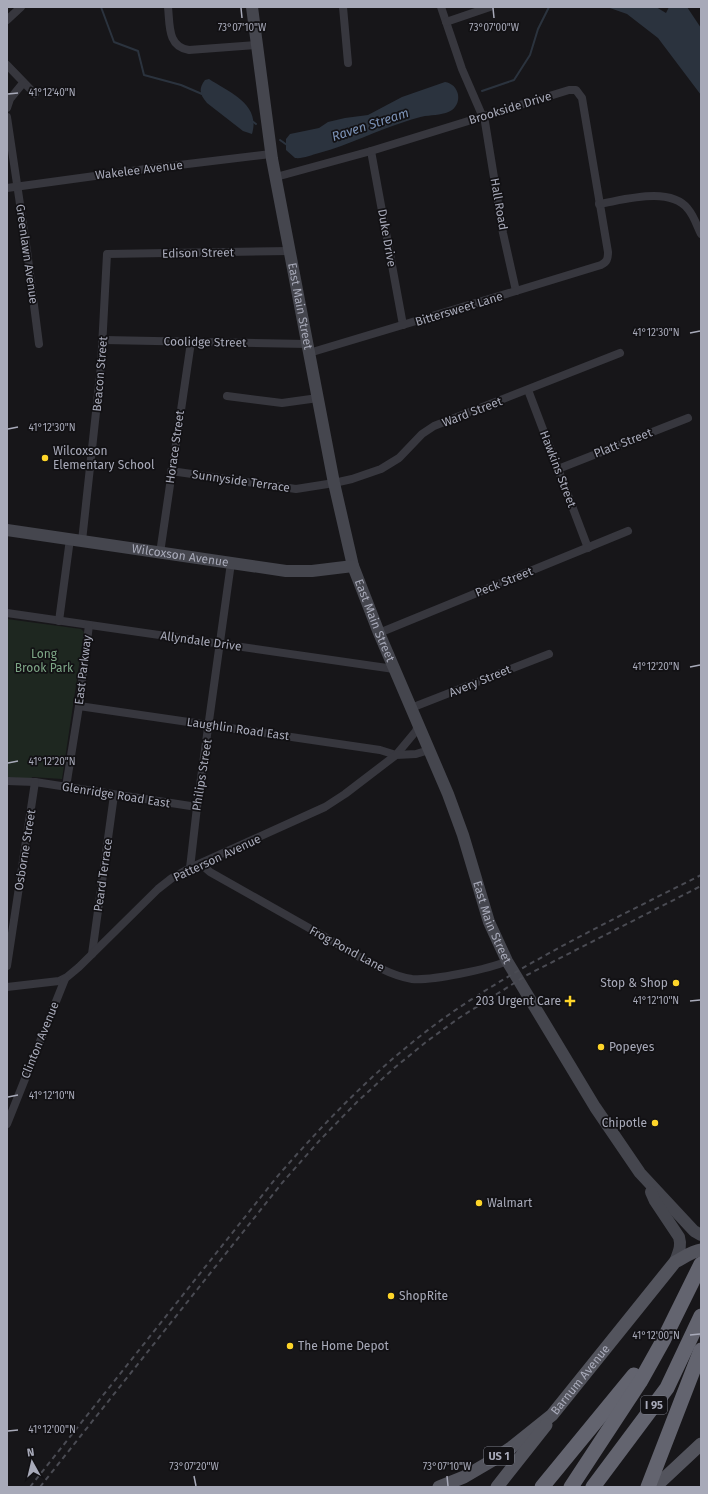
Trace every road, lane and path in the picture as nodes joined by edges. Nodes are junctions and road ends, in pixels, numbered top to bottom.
1 (21, 7) edge
2 (168, 7) edge
3 (252, 7) edge
4 (343, 7) edge
5 (441, 7) edge
6 (490, 7) edge
7 (7, 20) edge
8 (446, 22) junction
9 (257, 45) junction
10 (348, 63) dead end
11 (7, 65) edge
12 (23, 83) junction
13 (35, 94) dead end
14 (7, 108) edge
15 (482, 116) junction
16 (7, 118) edge
17 (372, 151) junction
18 (272, 154) junction
19 (276, 177) junction
20 (17, 187) junction
21 (7, 188) edge
22 (599, 204) junction
23 (701, 234) edge
24 (290, 251) junction
25 (107, 254) joint
26 (607, 260) joint
27 (516, 291) junction
28 (403, 325) junction
29 (104, 340) junction
30 (190, 342) junction
31 (39, 344) dead end
32 (308, 348) junction
33 (620, 353) dead end
34 (528, 390) junction
35 (227, 396) dead end
36 (318, 398) junction
37 (688, 418) dead end
38 (558, 469) junction
39 (171, 471) junction
40 (334, 484) junction
41 (7, 530) edge
42 (628, 531) dead end
43 (76, 540) junction
44 (588, 548) junction
45 (160, 553) junction
46 (231, 563) junction
47 (353, 566) junction
48 (7, 613) edge
49 (59, 621) junction
50 (89, 625) junction
51 (379, 633) junction
52 (220, 644) junction
53 (549, 654) dead end
54 (394, 669) junction
55 (79, 706) junction
56 (411, 708) junction
57 (209, 724) junction
58 (418, 724) junction
59 (430, 750) junction
60 (396, 756) junction
61 (7, 781) edge
62 (35, 782) junction
63 (66, 787) junction
64 (114, 795) junction
65 (197, 807) junction
66 (201, 864) junction
67 (190, 868) junction
68 (92, 954) junction
69 (507, 961) junction
70 (7, 966) edge
71 (65, 979) junction
72 (7, 987) edge
73 (7, 1124) edge
74 (646, 1181) junction
75 (701, 1235) edge
76 (701, 1250) edge
77 (675, 1262) junction
78 (698, 1270) edge
79 (701, 1316) edge
80 (664, 1339) junction
81 (701, 1350) edge
82 (552, 1415) junction
83 (542, 1431) junction
84 (701, 1444) edge
85 (439, 1487) edge
86 (497, 1487) edge
87 (506, 1487) edge
88 (542, 1487) edge
89 (571, 1487) edge
90 (593, 1487) edge
91 (648, 1487) edge
92 (655, 1487) edge

1 - 7 street
2 - 9 street
3 - 9 main road, East Main Street
4 - 10 street
5 - 8 street, Hall Road
6 - 8 street
8 - 15 street, Hall Road
9 - 18 main road, East Main Street
11 - 12 street
12 - 13 street
12 - 14 street
15 - 17 street, Brookside Drive
15 - 22 street, Brookside Drive
15 - 27 street, Hall Road
16 - 20 street, Greenlawn Avenue
17 - 19 street, Brookside Drive
17 - 28 street, Duke Drive
18 - 19 main road, East Main Street
18 - 20 street, Wakelee Avenue
19 - 24 main road, East Main Street
20 - 21 street, Wakelee Avenue
20 - 31 street, Greenlawn Avenue
22 - 23 street
22 - 26 street, Brookside Drive
24 - 25 street, Edison Street
24 - 32 main road, East Main Street
25 - 29 street, Beacon Street
26 - 27 street, Bittersweet Lane
27 - 28 street, Bittersweet Lane
28 - 32 street, Bittersweet Lane
29 - 30 street, Coolidge Street
29 - 43 street, Beacon Street
30 - 32 street, Coolidge Street
30 - 39 street, Horace Street
32 - 36 main road, East Main Street
33 - 34 street, Ward Street
34 - 38 street, Hawkins Street
34 - 40 street, Ward Street
35 - 36 street
36 - 40 main road, East Main Street
37 - 38 street, Platt Street
38 - 44 street, Hawkins Street
39 - 40 street, Sunnyside Terrace
39 - 45 street, Horace Street
40 - 47 main road, East Main Street
41 - 43 main road, Wilcoxson Avenue
42 - 44 street, Peck Street
43 - 45 main road, Wilcoxson Avenue
43 - 49 street, Beacon Street
44 - 51 street, Peck Street
45 - 46 main road, Wilcoxson Avenue
46 - 47 main road, Wilcoxson Avenue
46 - 52 street, Philips Street
47 - 51 main road, East Main Street
48 - 49 street, Allyndale Drive
49 - 50 street, Allyndale Drive
50 - 52 street, Allyndale Drive
50 - 55 street, East Parkway
51 - 54 main road, East Main Street
52 - 54 street, Allyndale Drive
52 - 57 street, Philips Street
53 - 56 street, Avery Street
54 - 56 main road, East Main Street
55 - 57 street, Laughlin Road East
55 - 63 street, East Parkway
56 - 58 main road, East Main Street
57 - 60 street, Laughlin Road East
57 - 65 street, Philips Street
58 - 59 main road, East Main Street
58 - 60 street, Patterson Avenue
59 - 60 street
59 - 69 main road, East Main Street
60 - 66 street, Patterson Avenue
61 - 62 street, Glenridge Road East
62 - 63 street, Glenridge Road East
62 - 70 street, Osborne Street
63 - 64 street, Glenridge Road East
64 - 65 street, Glenridge Road East
64 - 68 street, Peard Terrace
65 - 67 street, Philips Street
66 - 67 street, Patterson Avenue
66 - 69 street, Frog Pond Lane
67 - 68 street, Patterson Avenue
68 - 71 street, Patterson Avenue
69 - 74 main road, East Main Street
71 - 72 street, Patterson Avenue
71 - 73 street, Clinton Avenue
74 - 75 main road, East Main Street
74 - 77 main road, East Main Street
76 - 77 main road, Barnum Avenue / US 1
77 - 82 main road, Barnum Avenue / US 1
78 - 80 highway, I 95
79 - 90 highway, I 95
80 - 88 highway
80 - 89 highway, I 95
81 - 91 highway
82 - 83 main road
82 - 85 main road, Barnum Avenue / US 1
83 - 86 main road
83 - 87 main road
84 - 92 main road

